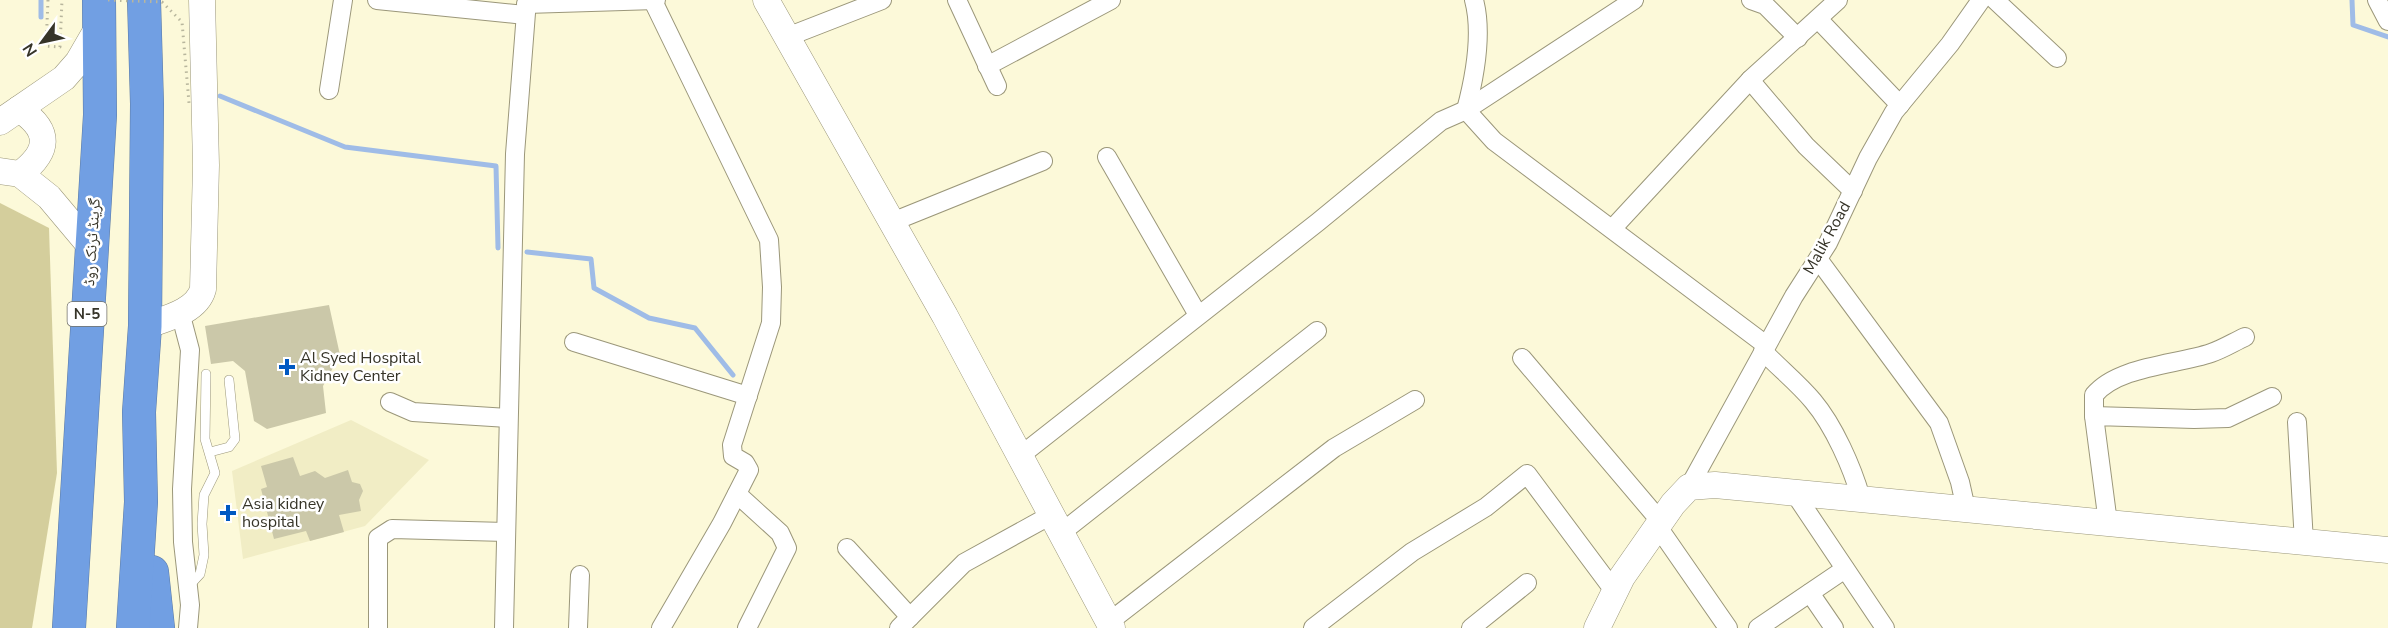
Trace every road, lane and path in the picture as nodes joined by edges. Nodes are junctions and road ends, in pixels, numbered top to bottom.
1 (48, 0) edge
2 (62, 0) edge
3 (144, 0) edge
4 (202, 0) edge
5 (343, 0) edge
6 (377, 0) edge
7 (766, 0) edge
8 (882, 0) edge
9 (957, 0) edge
10 (1111, 0) edge
11 (1474, 0) edge
12 (1634, 0) edge
13 (1752, 0) edge
14 (1838, 0) edge
15 (1981, 0) edge
16 (1995, 0) edge
17 (2377, 0) edge
18 (655, 1) edge
19 (526, 6) edge
20 (102, 8) edge
21 (1818, 19) junction
22 (2388, 21) edge
23 (787, 37) junction
24 (1798, 38) junction
25 (2057, 58) dead end
26 (987, 66) junction
27 (1750, 80) junction
28 (997, 86) dead end
29 (329, 90) dead end
30 (189, 103) dead end
31 (1900, 105) junction
32 (1466, 110) junction
33 (10, 116) edge
34 (1107, 157) dead end
35 (1043, 161) dead end
36 (10, 173) edge
37 (1853, 191) junction
38 (892, 222) junction
39 (1612, 229) junction
40 (91, 247) junction
41 (1818, 259) junction
42 (180, 312) junction
43 (1198, 315) junction
44 (145, 326) junction
45 (1317, 331) dead end
46 (2245, 337) dead end
47 (574, 342) dead end
48 (1764, 348) junction
49 (1522, 358) dead end
50 (206, 374) dead end
51 (229, 380) dead end
52 (748, 396) junction
53 (2272, 397) dead end
54 (1415, 400) dead end
55 (390, 402) dead end
56 (2094, 416) junction
57 (508, 418) junction
58 (2297, 422) dead end
59 (210, 452) junction
60 (1020, 456) junction
61 (1689, 487) junction
62 (1792, 491) junction
63 (737, 494) junction
64 (1862, 498) junction
65 (141, 502) junction
66 (1966, 508) junction
67 (2108, 523) junction
68 (1056, 524) junction
69 (1659, 524) junction
70 (506, 532) junction
71 (2304, 542) junction
72 (847, 548) dead end
73 (2388, 550) edge
74 (1845, 569) junction
75 (580, 575) dead end
76 (1527, 583) dead end
77 (188, 587) junction
78 (1615, 592) junction
79 (1810, 593) junction
80 (905, 622) edge
81 (1110, 625) edge
82 (69, 628) edge
83 (133, 628) edge
84 (158, 628) edge
85 (188, 628) edge
86 (378, 628) edge
87 (504, 628) edge
88 (578, 628) edge
89 (661, 628) edge
90 (747, 628) edge
91 (1313, 628) edge
92 (1471, 628) edge
93 (1597, 628) edge
94 (1728, 628) edge
95 (1758, 628) edge
96 (1834, 628) edge
97 (1885, 628) edge

1 - 2 path
3 - 44 highway
4 - 42 street
5 - 29 street
6 - 19 street
7 - 23 street
8 - 23 street
9 - 26 street
10 - 26 street
11 - 32 street
12 - 32 street
13 - 24 street
14 - 21 street
15 - 31 street, Malik Road
16 - 25 street
17 - 22 street
18 - 19 street
18 - 52 street
19 - 57 street
20 - 30 path, bridge
20 - 33 street
20 - 40 highway, گرینڈ ٹرنک روڈ / N-5
21 - 24 street
21 - 31 street
23 - 38 street
24 - 27 street
26 - 28 street
27 - 37 street
27 - 39 street
31 - 37 street, Malik Road
32 - 39 street
32 - 43 street
33 - 36 street
34 - 43 street
35 - 38 street
36 - 40 street
37 - 41 street, Malik Road
38 - 60 street
39 - 48 street
40 - 82 highway, گرینڈ ٹرنک روڈ / N-5
41 - 48 street, Malik Road
41 - 66 street
42 - 44 street
42 - 77 street
43 - 60 street
44 - 65 highway
45 - 68 street
46 - 56 street
47 - 52 street
48 - 61 street, Malik Road
48 - 64 street
49 - 69 street
50 - 59 lane
51 - 59 lane
52 - 63 street
53 - 56 street
54 - 81 street
55 - 57 street
56 - 67 street
57 - 70 street
58 - 71 street
59 - 77 lane
60 - 68 street
61 - 62 street
61 - 69 street
62 - 64 street
62 - 74 street
63 - 89 street
63 - 90 street
64 - 66 street
65 - 83 highway
65 - 84 highway
66 - 67 street
67 - 71 street
68 - 80 street
68 - 81 street
69 - 78 street
69 - 94 street
70 - 86 street
70 - 87 street
71 - 73 street
72 - 80 street
74 - 79 street
74 - 97 street
75 - 88 street
76 - 92 street
77 - 85 street
78 - 91 street
78 - 93 street
79 - 95 street
79 - 96 street

